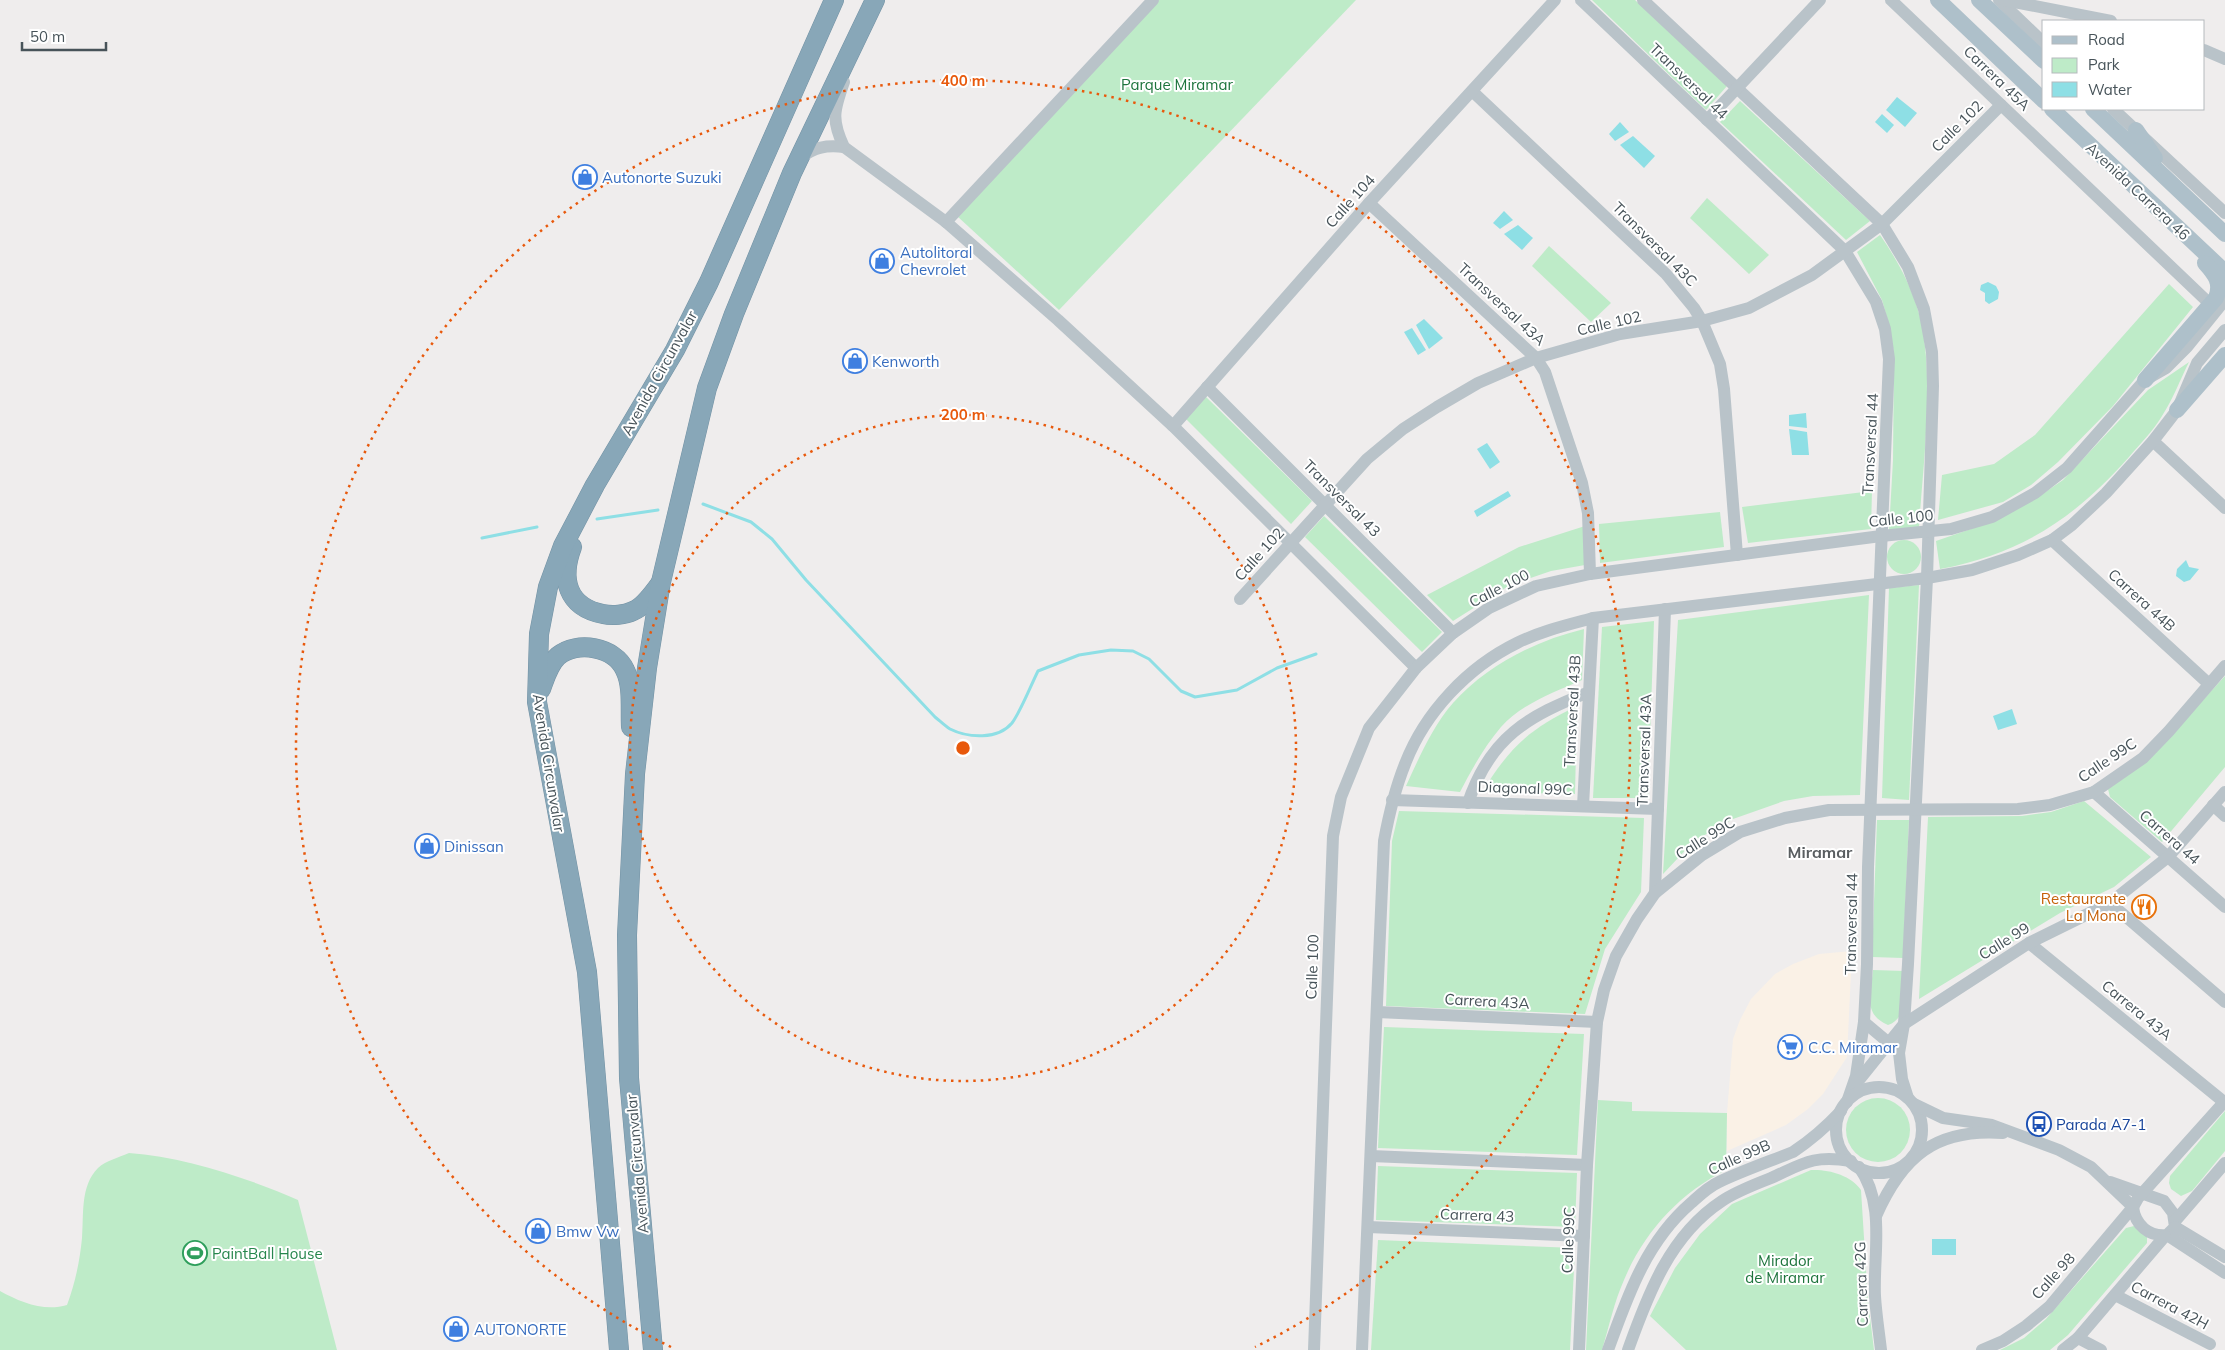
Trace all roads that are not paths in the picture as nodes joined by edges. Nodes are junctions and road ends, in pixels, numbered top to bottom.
1 (834, 0) edge
2 (875, 0) edge
3 (1153, 0) edge
4 (1554, 0) edge
5 (1581, 0) edge
6 (1643, 0) edge
7 (1820, 0) edge
8 (1891, 0) edge
9 (1938, 0) edge
10 (1979, 0) edge
11 (1999, 0) edge
12 (2004, 0) edge
13 (2106, 20) edge
14 (861, 26) junction
15 (2042, 40) edge
16 (2205, 50) edge
17 (2225, 59) edge
18 (2042, 60) edge
19 (1738, 88) junction
20 (1472, 91) junction
21 (2042, 99) edge
22 (2001, 105) junction
23 (2053, 110) edge
24 (2094, 110) edge
25 (2115, 110) edge
26 (1707, 120) junction
27 (2136, 130) junction
28 (844, 147) junction
29 (798, 159) junction
30 (2170, 181) junction
31 (1369, 202) junction
32 (2155, 207) junction
33 (2225, 213) edge
34 (946, 222) junction
35 (1882, 224) junction
36 (2225, 234) edge
37 (1845, 251) junction
38 (2225, 272) edge
39 (2218, 302) edge
40 (1702, 321) junction
41 (2225, 330) edge
42 (2225, 355) edge
43 (1536, 358) junction
44 (2145, 380) joint
45 (1207, 387) junction
46 (2177, 410) junction
47 (1173, 426) junction
48 (2153, 441) junction
49 (595, 485) junction
50 (1326, 504) junction
51 (2225, 508) edge
52 (1928, 531) junction
53 (1881, 536) junction
54 (2052, 540) junction
55 (1290, 543) junction
56 (1737, 555) junction
57 (1590, 574) junction
58 (1927, 578) junction
59 (661, 582) junction
60 (1880, 584) junction
61 (1240, 599) dead end
62 (1665, 609) junction
63 (1593, 618) junction
64 (1453, 633) junction
65 (2225, 666) edge
66 (1416, 668) junction
67 (2209, 684) junction
68 (1589, 692) junction
69 (538, 702) junction
70 (637, 757) junction
71 (2094, 792) junction
72 (2225, 792) edge
73 (1392, 800) junction
74 (1468, 803) junction
75 (2213, 805) junction
76 (1583, 806) junction
77 (1658, 809) junction
78 (1870, 809) junction
79 (1915, 809) junction
80 (2225, 816) edge
81 (2168, 857) junction
82 (1655, 893) junction
83 (2110, 904) junction
84 (2225, 907) edge
85 (2029, 943) junction
86 (2225, 1002) edge
87 (1377, 1012) junction
88 (1596, 1022) junction
89 (1864, 1022) junction
90 (1904, 1024) junction
91 (1889, 1043) junction
92 (1852, 1088) junction
93 (1910, 1101) junction
94 (2225, 1101) edge
95 (1844, 1106) junction
96 (2012, 1134) junction
97 (1371, 1156) junction
98 (1909, 1162) junction
99 (2225, 1163) edge
100 (1855, 1164) junction
101 (1587, 1165) junction
102 (2106, 1180) junction
103 (2142, 1195) junction
104 (2133, 1207) junction
105 (1876, 1216) junction
106 (1368, 1227) junction
107 (2171, 1229) junction
108 (1584, 1236) junction
109 (2225, 1257) edge
110 (2225, 1273) edge
111 (2115, 1295) junction
112 (2078, 1338) junction
113 (2210, 1344) dead end
114 (619, 1350) edge
115 (653, 1350) edge
116 (1314, 1350) edge
117 (1362, 1350) edge
118 (1579, 1350) edge
119 (1608, 1350) edge
120 (1628, 1350) edge
121 (1881, 1350) edge
122 (1982, 1350) edge
123 (2063, 1350) edge
124 (2102, 1350) edge

1 - 49 highway, Avenida Circunvalar
2 - 14 highway, Avenida Circunvalar
3 - 34 street
4 - 20 street, Calle 104
5 - 26 street, Transversal 44
6 - 19 street, Transversal 44
7 - 19 street
8 - 22 street, Carrera 45A
9 - 21 main road
10 - 18 main road
11 - 15 street
12 - 13 street
14 - 28 street
14 - 29 highway, Avenida Circunvalar
16 - 17 street
19 - 26 street
19 - 35 street, Transversal 44
20 - 31 street, Calle 104
20 - 40 street, Transversal 43C
22 - 35 street, Calle 102
22 - 39 street, Carrera 45A
23 - 32 main road, Avenida Carrera 46
24 - 30 main road, Avenida Carrera 46
25 - 27 street
26 - 37 street, Transversal 44
27 - 30 main road
27 - 33 street
28 - 29 street
28 - 34 street
29 - 59 highway, Avenida Circunvalar
30 - 36 main road, Avenida Carrera 46
31 - 43 street, Transversal 43A
31 - 45 street, Calle 104
32 - 38 main road, Avenida Carrera 46
32 - 39 main road
34 - 47 street
35 - 37 street, Calle 102
35 - 52 street, Transversal 44
37 - 40 street, Calle 102
37 - 53 street, Transversal 44
39 - 44 main road
40 - 43 street, Calle 102
40 - 56 street, Transversal 43C
41 - 46 street
42 - 46 main road
43 - 50 street, Calle 102
43 - 57 street, Transversal 43A
44 - 52 street, Calle 100
45 - 47 street, Calle 104
45 - 50 street, Transversal 43
46 - 48 street
47 - 55 street
48 - 51 street
48 - 54 street
49 - 59 highway
49 - 69 highway, Avenida Circunvalar
50 - 55 street, Calle 102
50 - 64 street, Transversal 43
52 - 53 street, Calle 100
52 - 58 street, Transversal 44
53 - 56 street, Calle 100
53 - 60 street, Transversal 44
54 - 58 street
54 - 67 street, Carrera 44B
55 - 61 street, Calle 102
55 - 66 street
56 - 57 street, Calle 100
57 - 64 street, Calle 100
58 - 60 street
58 - 79 street, Transversal 44
59 - 70 highway, Avenida Circunvalar
60 - 62 street
60 - 78 street, Transversal 44
62 - 63 street
62 - 77 street, Transversal 43A
63 - 68 street, Transversal 43B
63 - 73 street
64 - 66 street, Calle 100
65 - 67 street, Calle 99C
66 - 116 street, Calle 100
67 - 71 street, Calle 99C
68 - 74 street
68 - 76 street, Transversal 43B
69 - 70 highway
69 - 114 highway, Avenida Circunvalar
70 - 115 highway, Avenida Circunvalar
71 - 79 street, Calle 99C
71 - 81 street, Carrera 44
72 - 75 street, Calle 99
73 - 74 street, Diagonal 99C
73 - 87 street
74 - 76 street, Diagonal 99C
75 - 80 street
75 - 81 street, Calle 99
76 - 77 street, Diagonal 99C
77 - 82 street, Transversal 43A
78 - 79 street, Calle 99C
78 - 82 street, Calle 99C
78 - 89 street, Transversal 44
79 - 90 street, Transversal 44
81 - 83 street, Calle 99
81 - 84 street, Carrera 44
82 - 88 street, Calle 99C
83 - 85 street, Calle 99
83 - 86 street
85 - 90 street, Calle 99
85 - 94 street, Carrera 43A
87 - 88 street, Carrera 43A
87 - 97 street
88 - 101 street, Calle 99C
89 - 91 street
89 - 92 street, Transversal 44
90 - 91 street, Calle 99
90 - 93 street, Transversal 44
91 - 92 street, Calle 99
92 - 95 street, Transversal 44
93 - 95 street
93 - 96 street
93 - 98 street
94 - 103 street
95 - 100 street
95 - 119 street, Calle 99B
96 - 98 street
96 - 102 street
97 - 101 street
97 - 106 street
98 - 100 street
98 - 105 street, Carrera 42G
99 - 107 street
100 - 105 street, Carrera 42G
100 - 120 street
101 - 108 street, Calle 99C
102 - 103 street
102 - 104 street
103 - 104 street
103 - 107 street
104 - 107 street
104 - 122 street, Calle 98
105 - 121 street, Carrera 42G
106 - 108 street, Carrera 43
106 - 117 street
107 - 109 street
107 - 110 street
107 - 111 street
108 - 118 street, Calle 99C
111 - 112 street
111 - 113 street, Carrera 42H
112 - 123 street
112 - 124 street

